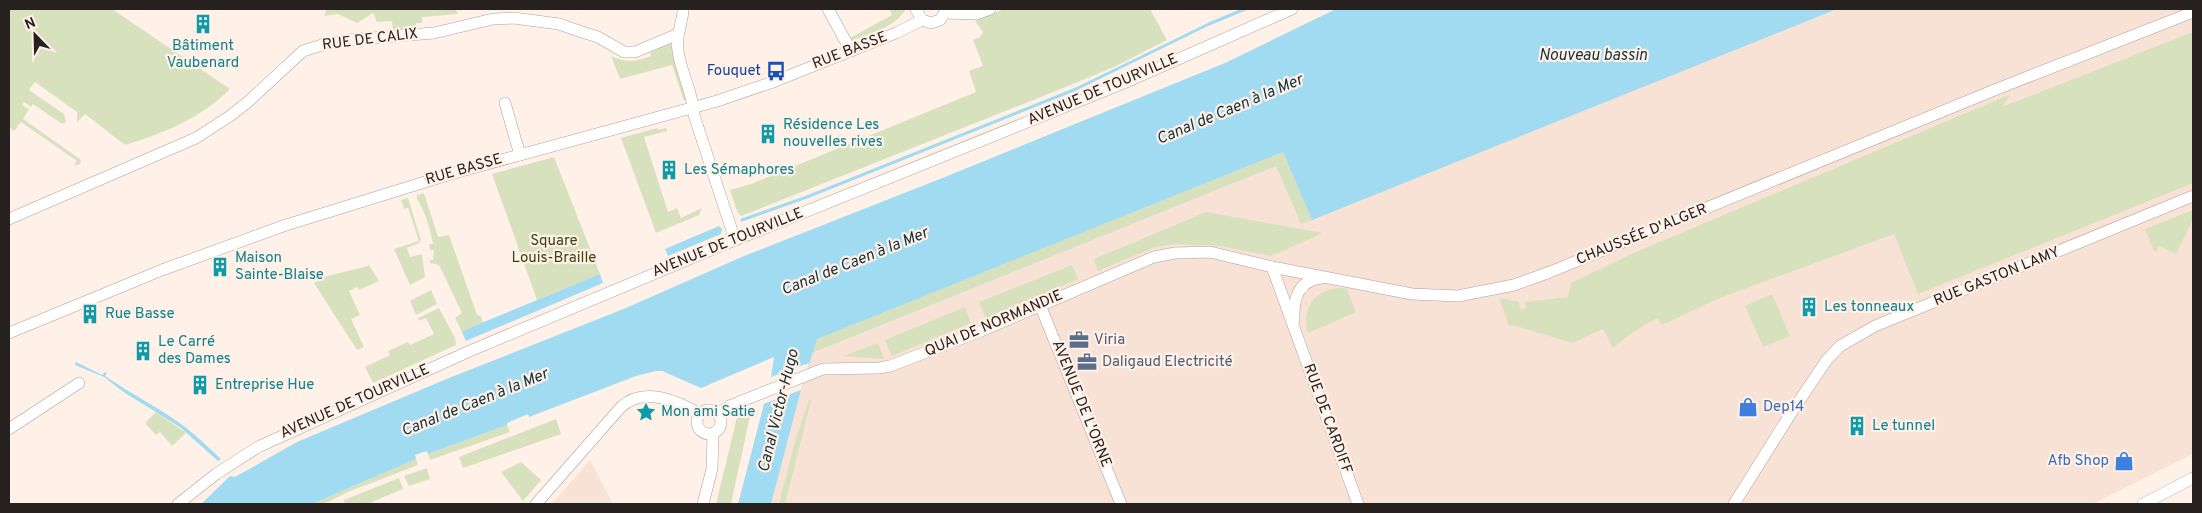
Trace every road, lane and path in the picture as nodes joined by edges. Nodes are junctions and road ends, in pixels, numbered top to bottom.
1 (683, 9) edge
2 (828, 9) edge
3 (916, 9) edge
4 (990, 9) edge
5 (1292, 9) edge
6 (946, 11) edge
7 (2193, 12) edge
8 (922, 20) junction
9 (678, 34) junction
10 (308, 39) dead end
11 (303, 50) junction
12 (851, 51) junction
13 (505, 103) dead end
14 (694, 108) junction
15 (520, 154) junction
16 (2193, 196) edge
17 (9, 219) edge
18 (735, 240) junction
19 (1272, 267) junction
20 (1327, 278) junction
21 (1040, 305) junction
22 (9, 332) edge
23 (1296, 334) junction
24 (79, 383) dead end
25 (700, 414) junction
26 (718, 414) junction
27 (9, 429) edge
28 (713, 433) junction
29 (2193, 478) edge
30 (178, 504) edge
31 (536, 504) edge
32 (703, 504) edge
33 (1121, 504) edge
34 (1358, 504) edge
35 (1734, 504) edge
36 (2143, 504) edge

1 - 9 street
2 - 12 street
3 - 8 street
4 - 6 street, RUE BASSE
5 - 18 street, AVENUE DE TOURVILLE
6 - 8 street, RUE BASSE
7 - 20 street, CHAUSSÉE D'ALGER
8 - 12 street, RUE BASSE
9 - 11 street, RUE DE CALIX
9 - 14 street
10 - 11 street
11 - 17 street, RUE DE CALIX
12 - 14 street, RUE BASSE
13 - 15 street
14 - 15 street, RUE BASSE
14 - 18 street
15 - 22 street, RUE BASSE
16 - 35 street, RUE GASTON LAMY
18 - 30 street, AVENUE DE TOURVILLE
19 - 20 street, CHAUSSÉE D'ALGER
19 - 21 street, QUAI DE NORMANDIE
19 - 23 street, RUE DE CARDIFF
20 - 23 street, RUE DE CARDIFF
21 - 26 street, QUAI DE NORMANDIE
21 - 33 street, AVENUE DE L'ORNE
23 - 34 street, RUE DE CARDIFF
24 - 27 street
25 - 26 street
25 - 28 street
25 - 31 street
26 - 28 street
28 - 32 street
29 - 36 street

